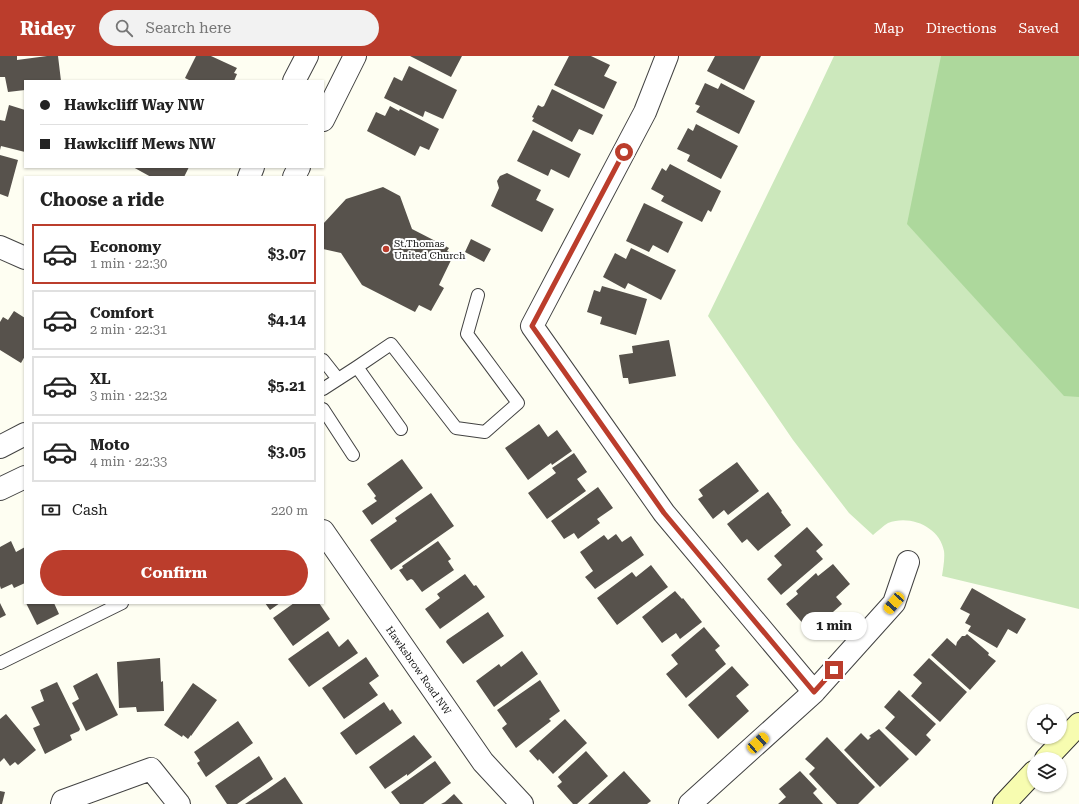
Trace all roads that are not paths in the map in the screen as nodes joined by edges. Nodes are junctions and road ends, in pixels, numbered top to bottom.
1 (307, 56) edge
2 (356, 56) edge
3 (667, 56) edge
4 (295, 80) edge
5 (324, 118) edge
6 (0, 247) edge
7 (24, 258) edge
8 (478, 295) dead end
9 (324, 361) edge
10 (357, 367) junction
11 (338, 379) junction
12 (324, 388) edge
13 (324, 411) edge
14 (401, 429) dead end
15 (24, 435) edge
16 (0, 447) edge
17 (353, 455) dead end
18 (24, 477) edge
19 (0, 489) edge
20 (324, 532) edge
21 (908, 562) dead end
22 (120, 604) edge
23 (0, 663) edge
24 (814, 692) junction
25 (1079, 724) edge
26 (1053, 752) edge
27 (1027, 779) edge
28 (178, 803) edge
29 (62, 804) edge
30 (522, 804) edge
31 (690, 804) edge
32 (1004, 804) edge

1 - 4 street
2 - 5 street
3 - 24 street
6 - 7 street
8 - 10 lane
9 - 11 lane
10 - 11 lane
10 - 14 lane
11 - 12 lane
13 - 17 lane
15 - 16 street
18 - 19 street
20 - 30 street, Hawksbrow Road NW
21 - 24 street
22 - 23 lane
24 - 31 street
25 - 26 main road
27 - 32 main road
28 - 29 street

